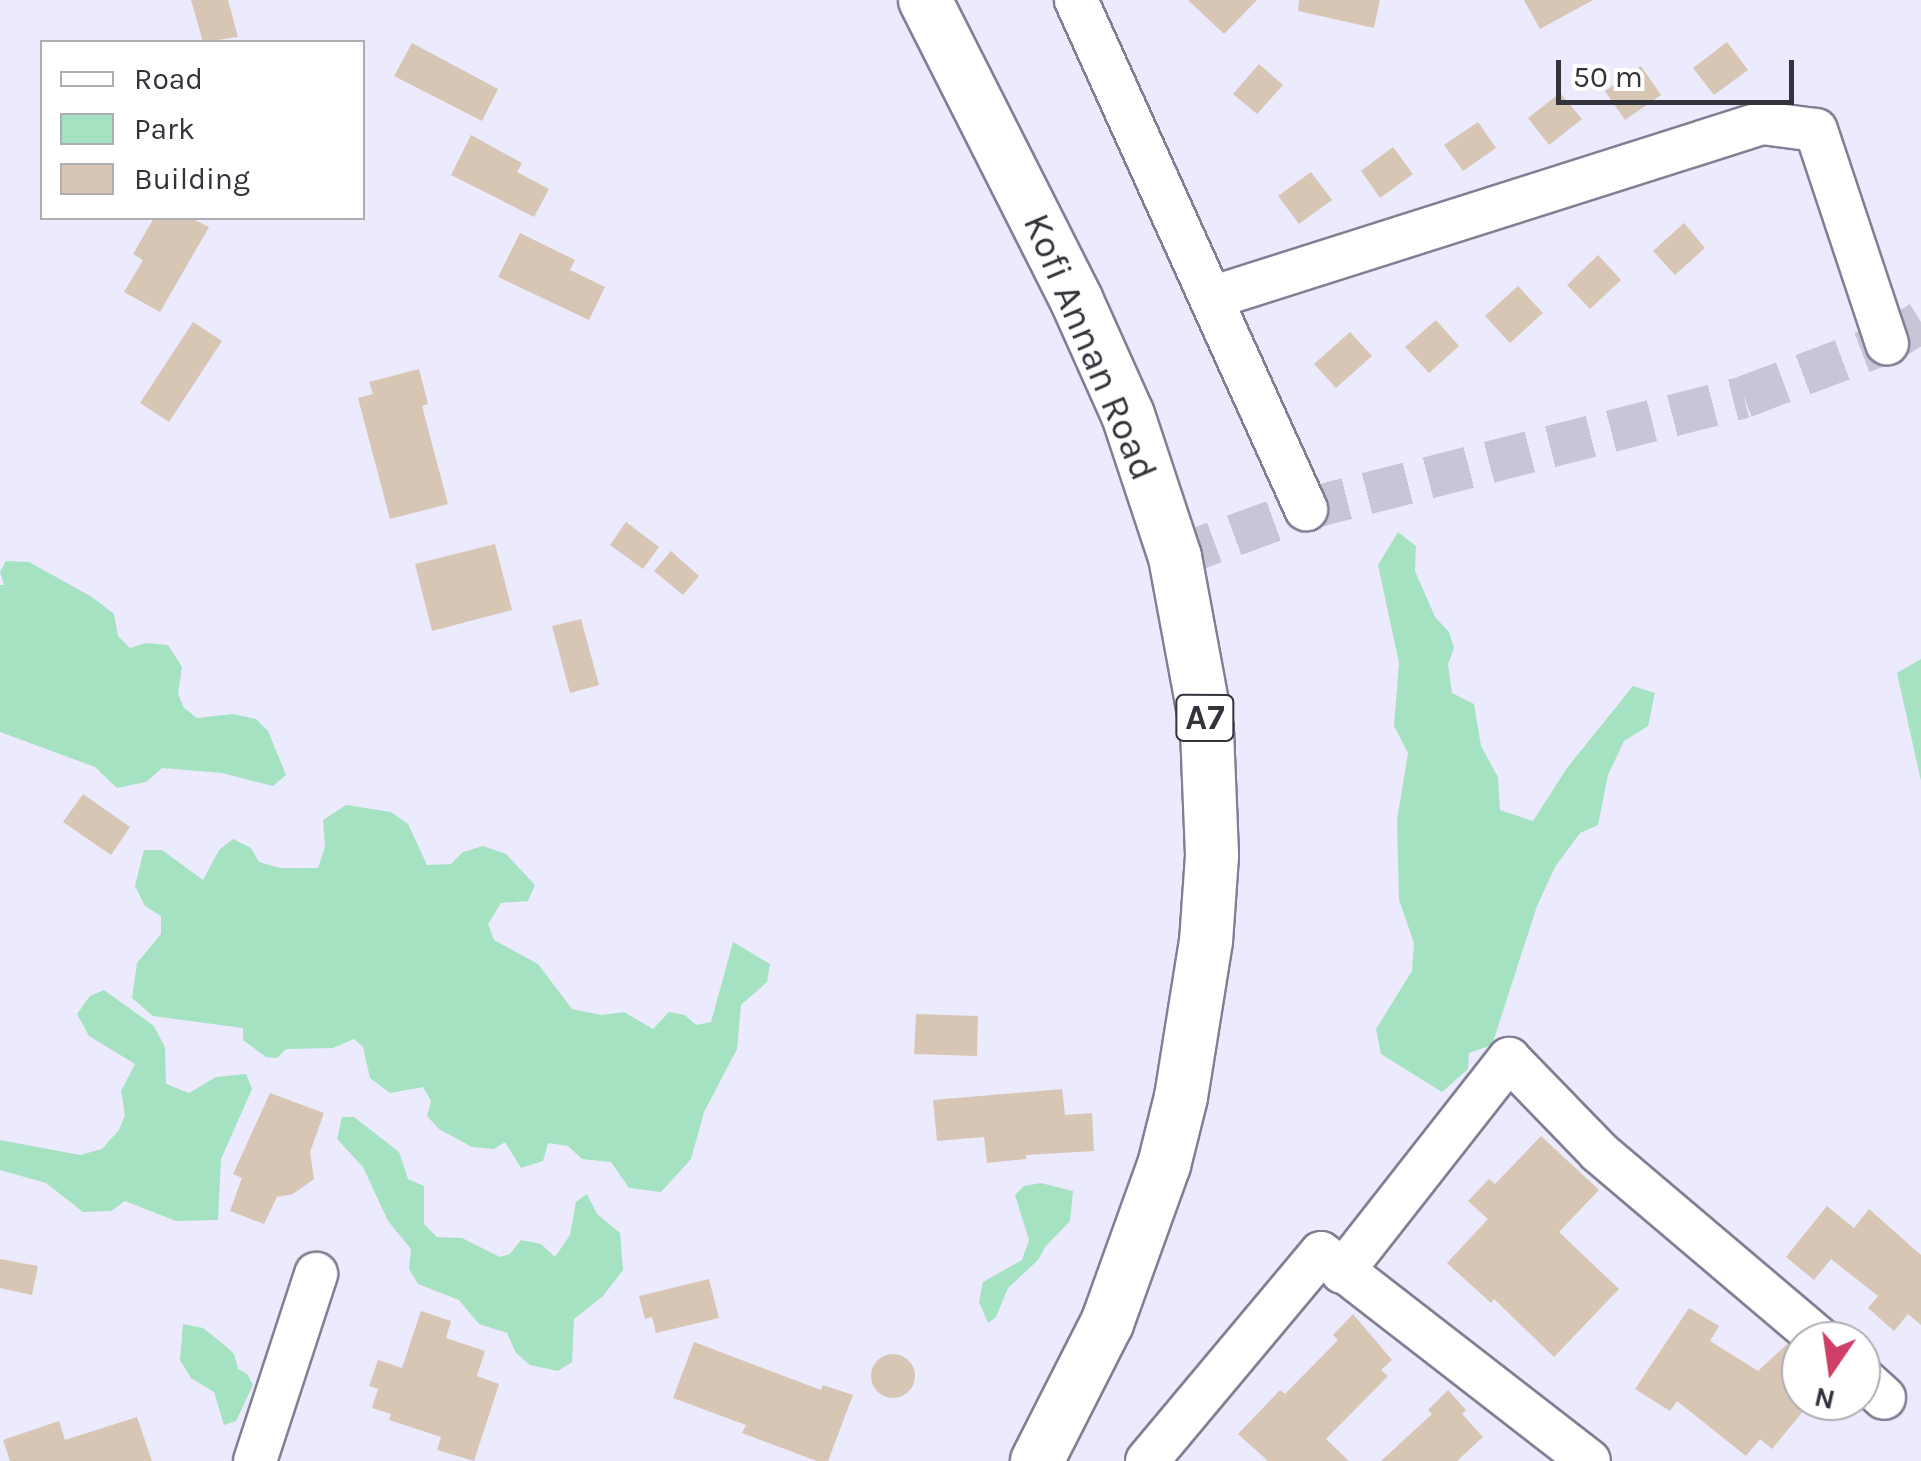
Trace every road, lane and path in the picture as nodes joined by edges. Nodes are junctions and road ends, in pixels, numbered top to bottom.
1 (925, 0) edge
2 (1076, 0) edge
3 (1212, 298) junction
4 (1887, 343) dead end
5 (1306, 509) dead end
6 (1342, 1272) junction
7 (316, 1274) dead end
8 (1798, 1321) edge
9 (254, 1461) edge
10 (1036, 1461) edge
11 (1146, 1461) edge
12 (1589, 1461) edge

1 - 10 main road, Kofi Annan Road / A7
2 - 3 street
3 - 4 street
3 - 5 street
6 - 8 street
6 - 11 street
6 - 12 street
7 - 9 street

